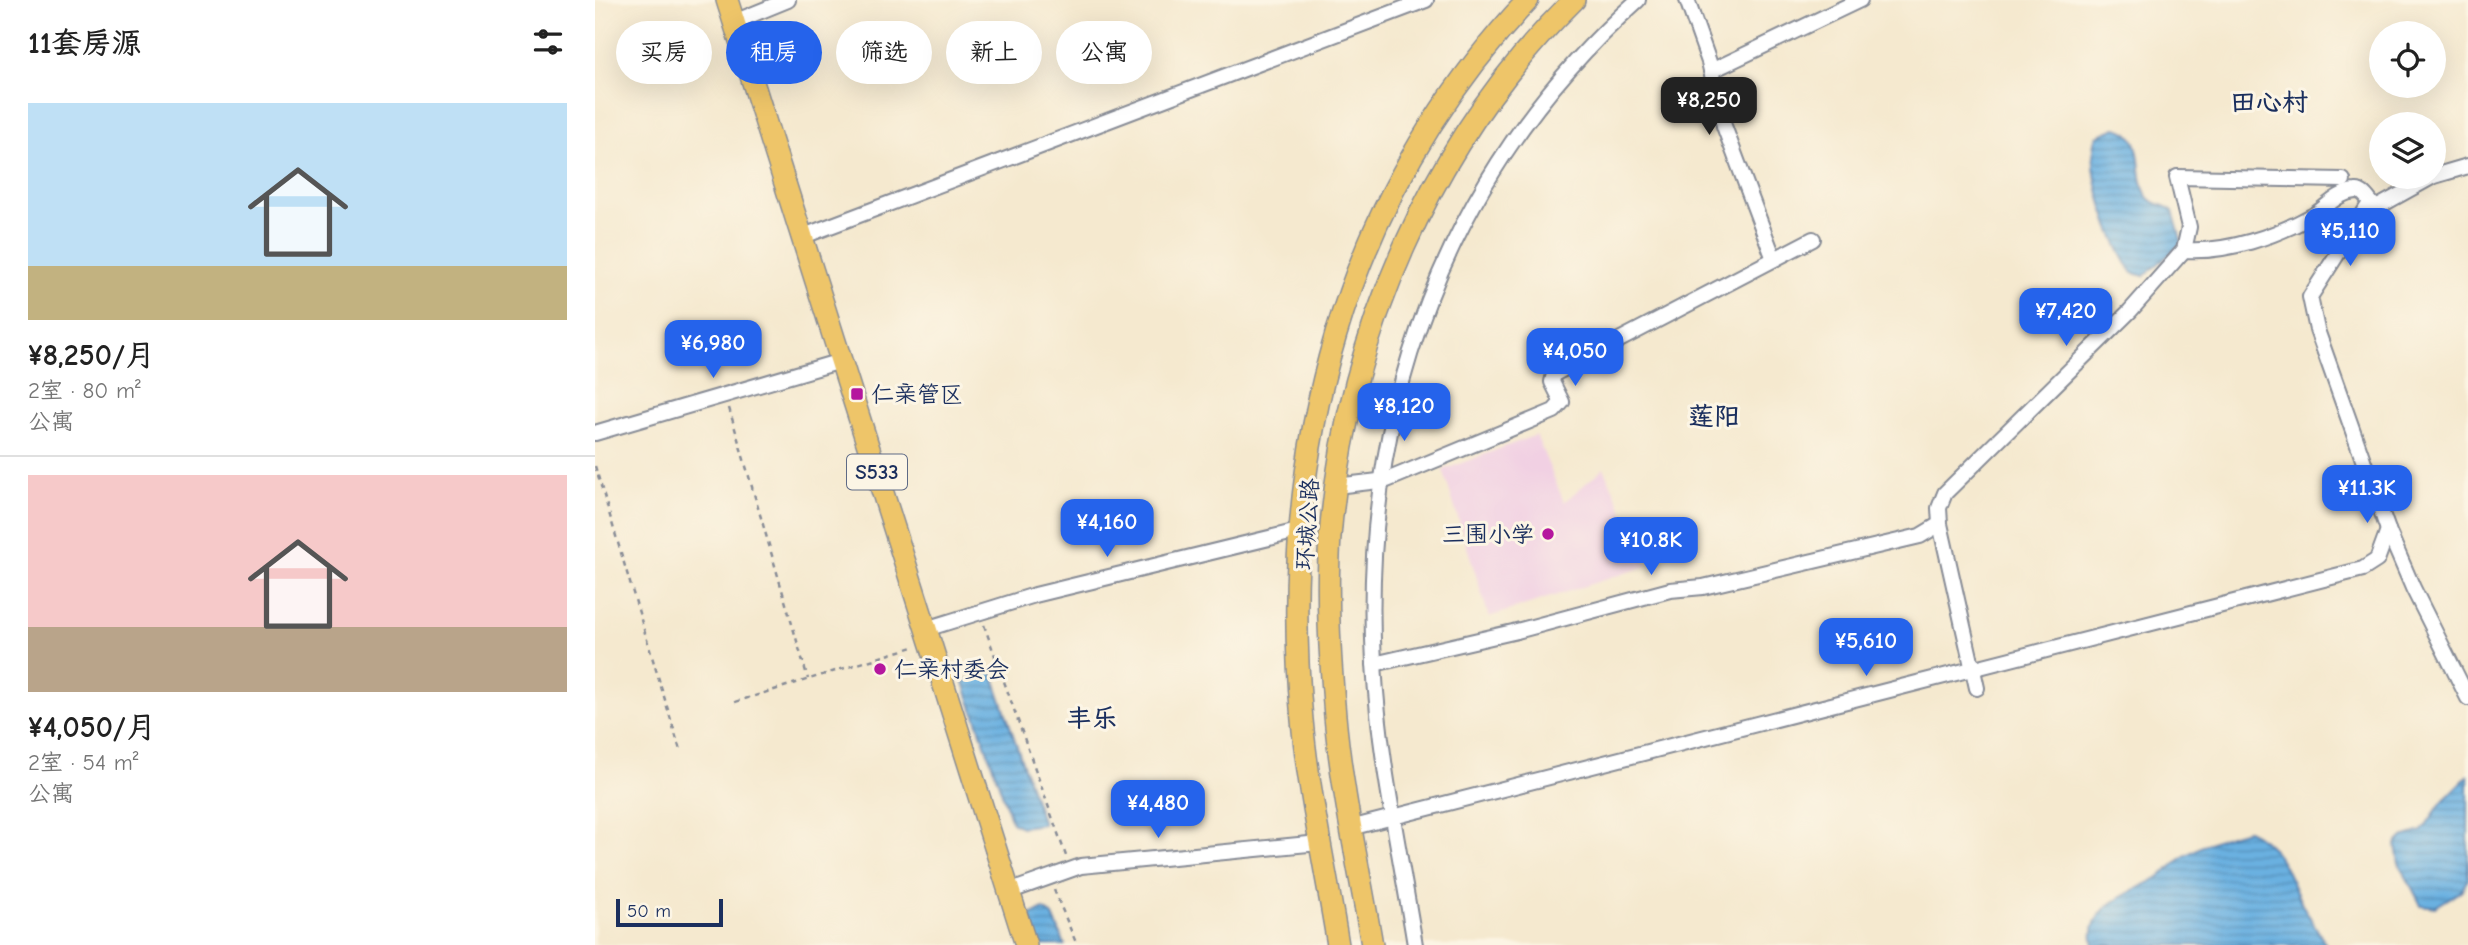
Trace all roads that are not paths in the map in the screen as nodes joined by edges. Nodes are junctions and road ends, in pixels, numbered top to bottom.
1 (727, 0) edge
2 (788, 0) edge
3 (1426, 0) edge
4 (1528, 0) edge
5 (1574, 0) edge
6 (1638, 0) edge
7 (1687, 0) edge
8 (1860, 0) edge
9 (734, 21) edge
10 (736, 21) edge
11 (1711, 71) junction
12 (753, 84) edge
13 (2468, 166) edge
14 (2446, 172) edge
15 (2343, 180) dead end
16 (2410, 189) edge
17 (2370, 203) junction
18 (801, 237) junction
19 (1813, 239) dead end
20 (2184, 250) junction
21 (1774, 259) junction
22 (841, 360) junction
23 (595, 433) edge
24 (1379, 481) junction
25 (1336, 486) junction
26 (1940, 524) junction
27 (2388, 530) junction
28 (1298, 531) junction
29 (928, 635) junction
30 (1374, 664) junction
31 (1973, 669) junction
32 (1977, 688) dead end
33 (2468, 698) edge
34 (1391, 818) junction
35 (1350, 828) junction
36 (1319, 843) junction
37 (1008, 892) junction
38 (1026, 945) edge
39 (1338, 945) edge
40 (1372, 945) edge
41 (1415, 945) edge

1 - 9 main road, S533
2 - 10 street
3 - 18 street
4 - 28 main road, 环城公路
5 - 25 main road, 环城公路
6 - 24 street
7 - 11 street
8 - 11 street
11 - 21 street
12 - 18 main road, S533
13 - 14 street
15 - 20 street
16 - 17 street
17 - 20 street
17 - 27 street
18 - 22 main road, S533
19 - 21 street
20 - 26 street
21 - 24 street
22 - 23 street
22 - 29 main road, S533
24 - 25 street
24 - 30 street
25 - 35 main road, 环城公路
26 - 30 street
26 - 31 street
27 - 31 street
27 - 33 street
28 - 29 street
28 - 36 main road, 环城公路
29 - 37 main road, S533
30 - 34 street
31 - 32 street
31 - 34 street
34 - 35 street
34 - 41 street
35 - 40 main road, 环城公路
36 - 37 street
36 - 39 main road, 环城公路
37 - 38 main road, S533

